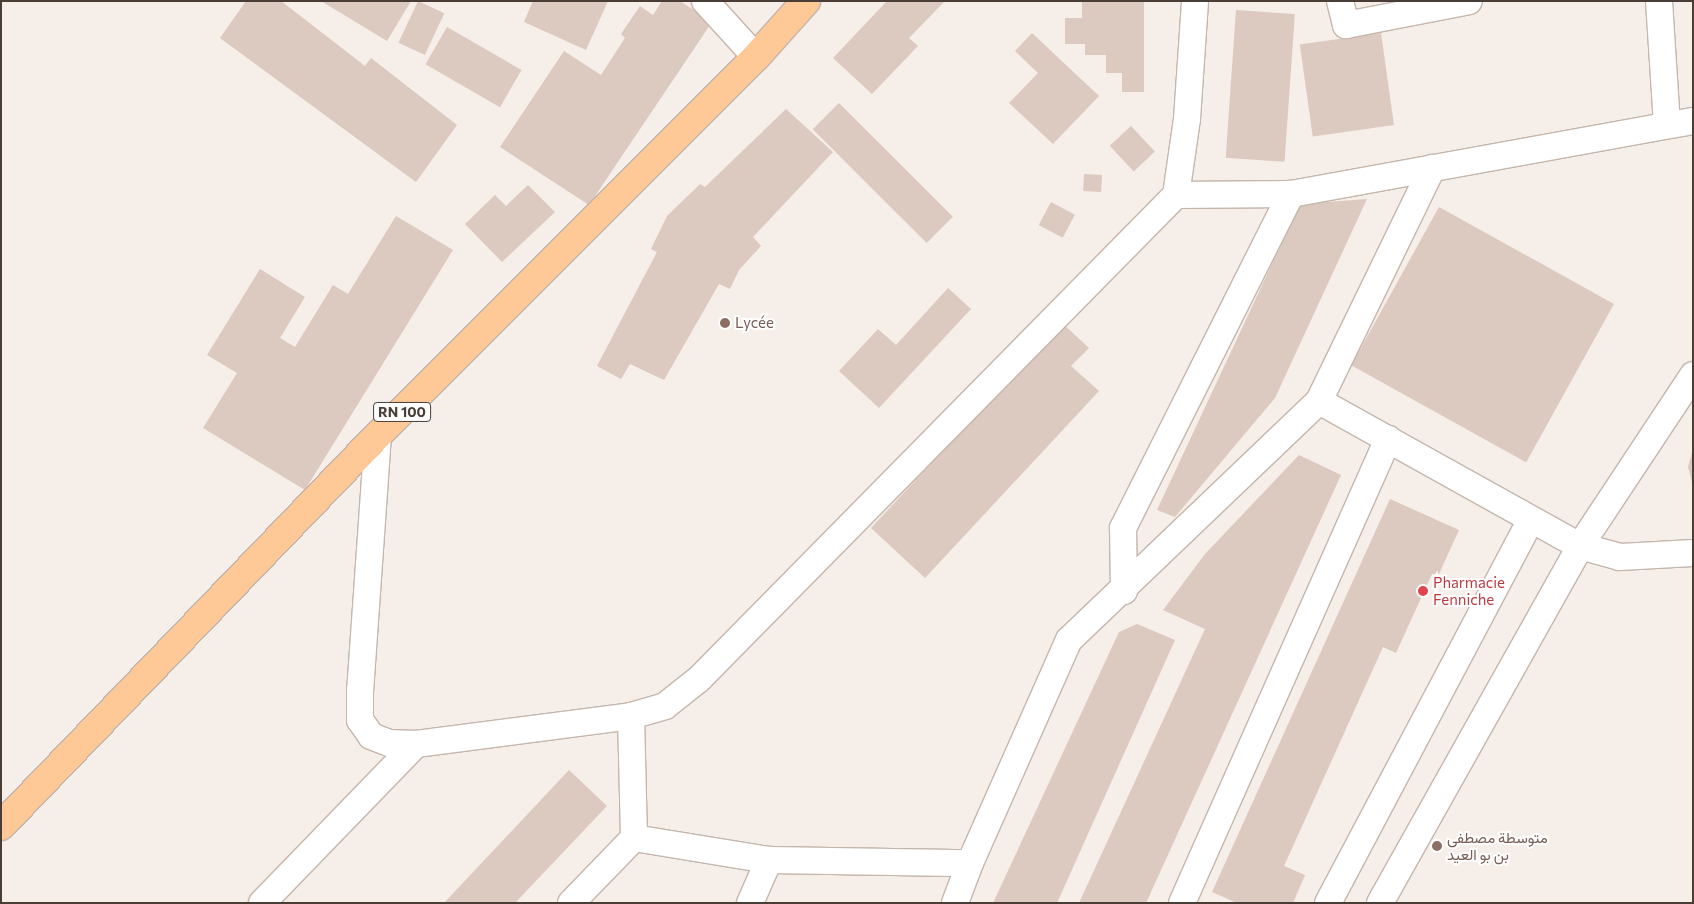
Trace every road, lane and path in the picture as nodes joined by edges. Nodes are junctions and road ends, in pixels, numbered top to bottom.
1 (705, 1) edge
2 (806, 1) edge
3 (1194, 1) edge
4 (1340, 1) edge
5 (1469, 1) edge
6 (1658, 1) edge
7 (756, 57) junction
8 (1693, 121) edge
9 (1667, 124) junction
10 (1432, 168) junction
11 (1291, 194) junction
12 (1176, 195) junction
13 (1693, 375) edge
14 (1319, 401) junction
15 (378, 435) junction
16 (1388, 439) junction
17 (1531, 518) junction
18 (1580, 546) junction
19 (1693, 553) edge
20 (1124, 591) junction
21 (631, 716) junction
22 (416, 744) junction
23 (1, 826) edge
24 (634, 838) junction
25 (769, 860) junction
26 (970, 863) junction
27 (262, 903) edge
28 (571, 903) edge
29 (750, 903) edge
30 (955, 903) edge
31 (1182, 903) edge
32 (1328, 903) edge
33 (1380, 903) edge

1 - 7 street
2 - 7 main road, RN 100
3 - 12 street
4 - 5 street
6 - 9 street
7 - 15 main road, RN 100
8 - 9 street
9 - 10 street
10 - 11 street
10 - 14 street
11 - 12 street
11 - 20 street
12 - 21 street
13 - 18 street
14 - 16 street
14 - 20 street
15 - 22 street
15 - 23 main road, RN 100
16 - 17 street
16 - 31 street
17 - 18 street
17 - 32 street
18 - 19 street
18 - 33 street
20 - 26 street
21 - 22 street
21 - 24 street
22 - 27 street
24 - 25 street
24 - 28 street
25 - 26 street
25 - 29 street
26 - 30 street

